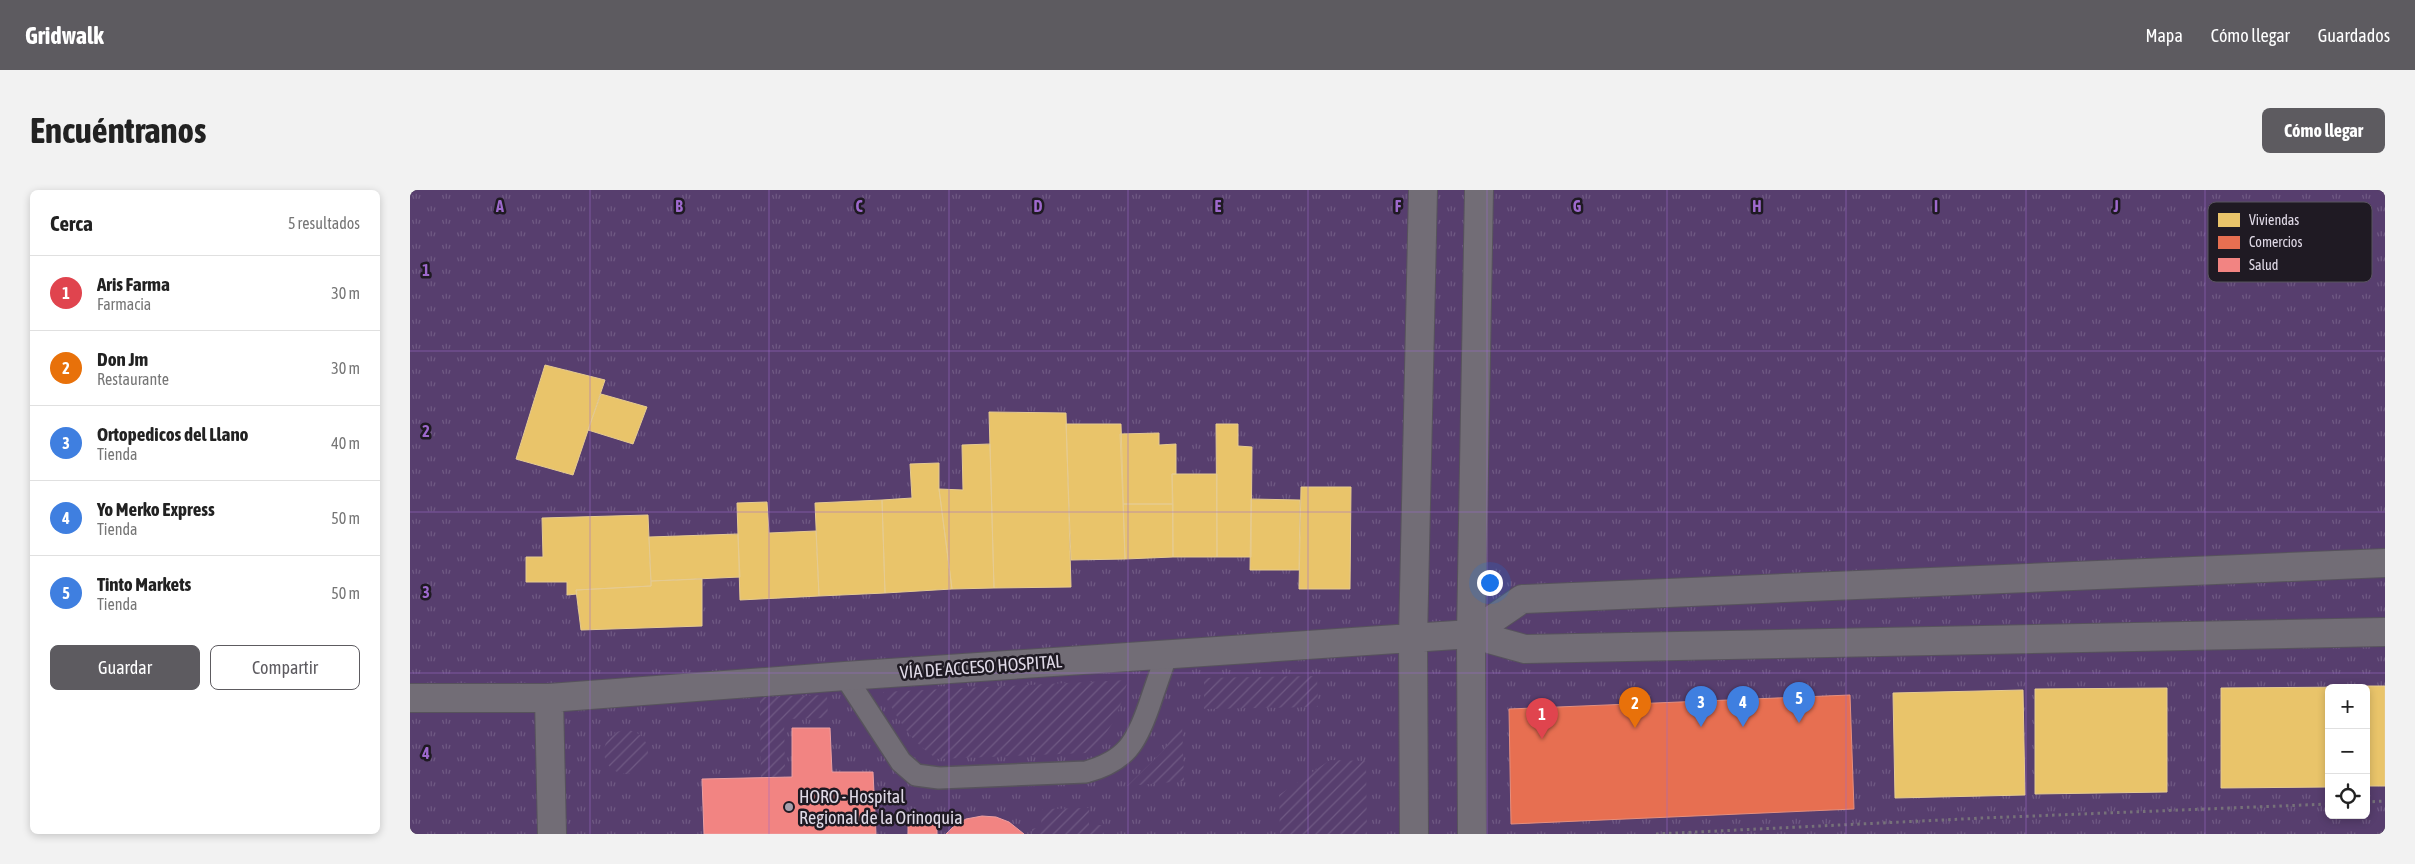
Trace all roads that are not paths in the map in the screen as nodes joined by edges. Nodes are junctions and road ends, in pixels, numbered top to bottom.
1 (1422, 190) edge
2 (1479, 190) edge
3 (2385, 563) edge
4 (2385, 632) edge
5 (1471, 634) junction
6 (1413, 639) junction
7 (1167, 654) junction
8 (845, 676) junction
9 (410, 698) edge
10 (549, 698) junction
11 (552, 834) edge
12 (1414, 834) edge
13 (1472, 834) edge

1 - 6 street
2 - 5 street
3 - 5 street
4 - 5 street
5 - 6 street, VÍA DE ACCESO HOSPITAL
5 - 13 street
6 - 7 street, VÍA DE ACCESO HOSPITAL
6 - 12 street
7 - 8 street, VÍA DE ACCESO HOSPITAL
7 - 8 lane
8 - 10 street, VÍA DE ACCESO HOSPITAL
9 - 10 street, VÍA DE ACCESO HOSPITAL
10 - 11 street

